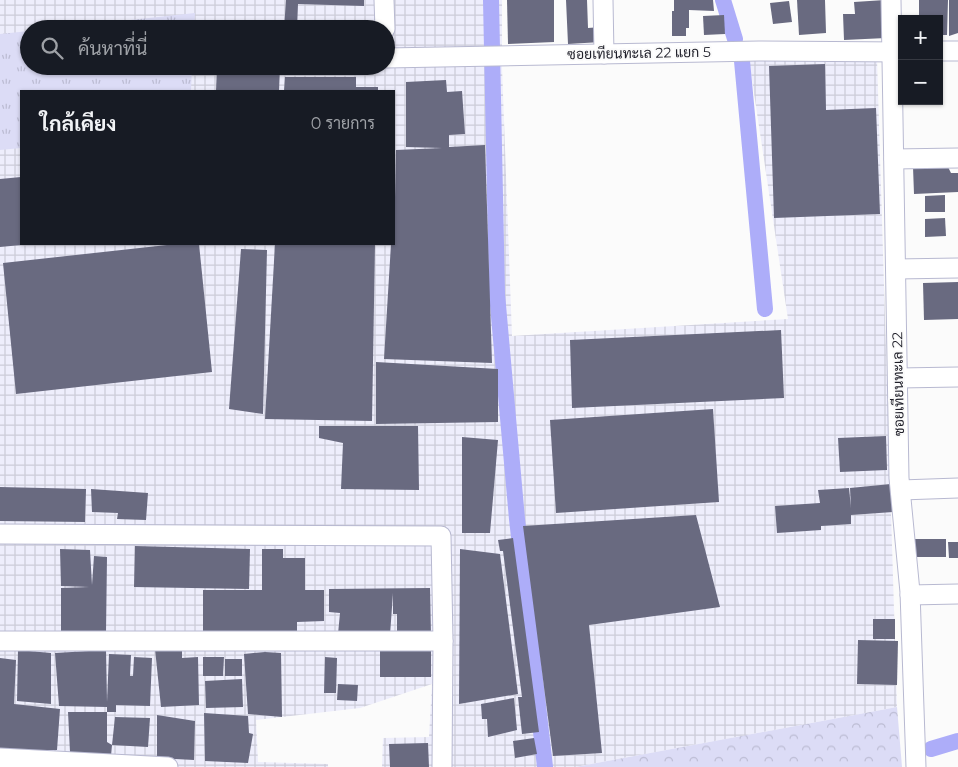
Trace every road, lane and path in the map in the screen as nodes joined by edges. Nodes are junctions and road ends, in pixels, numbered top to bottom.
1 (384, 0) edge
2 (604, 0) edge
3 (891, 0) edge
4 (385, 20) edge
5 (943, 51) edge
6 (958, 51) edge
7 (897, 52) edge
8 (604, 54) junction
9 (395, 58) edge
10 (958, 158) edge
11 (894, 159) junction
12 (958, 268) edge
13 (896, 269) junction
14 (958, 377) edge
15 (899, 378) junction
16 (958, 488) edge
17 (901, 490) junction
18 (0, 534) edge
19 (958, 594) edge
20 (910, 595) junction
21 (0, 641) edge
22 (444, 641) junction
23 (0, 758) edge
24 (168, 767) edge
25 (442, 767) edge
26 (916, 767) edge

1 - 4 street
2 - 8 street
3 - 7 street, ซอยเทียนทะเล 22
5 - 6 street
7 - 8 street, ซอยเทียนทะเล 22 แยก 5
7 - 11 street, ซอยเทียนทะเล 22
8 - 9 street, ซอยเทียนทะเล 22 แยก 5
10 - 11 street
11 - 13 street, ซอยเทียนทะเล 22
12 - 13 street
13 - 15 street, ซอยเทียนทะเล 22
14 - 15 street
15 - 17 street, ซอยเทียนทะเล 22
16 - 17 street
17 - 20 street, ซอยเทียนทะเล 22
18 - 22 street
19 - 20 street
20 - 26 street, ซอยเทียนทะเล 22
21 - 22 street
22 - 25 street
23 - 24 street

